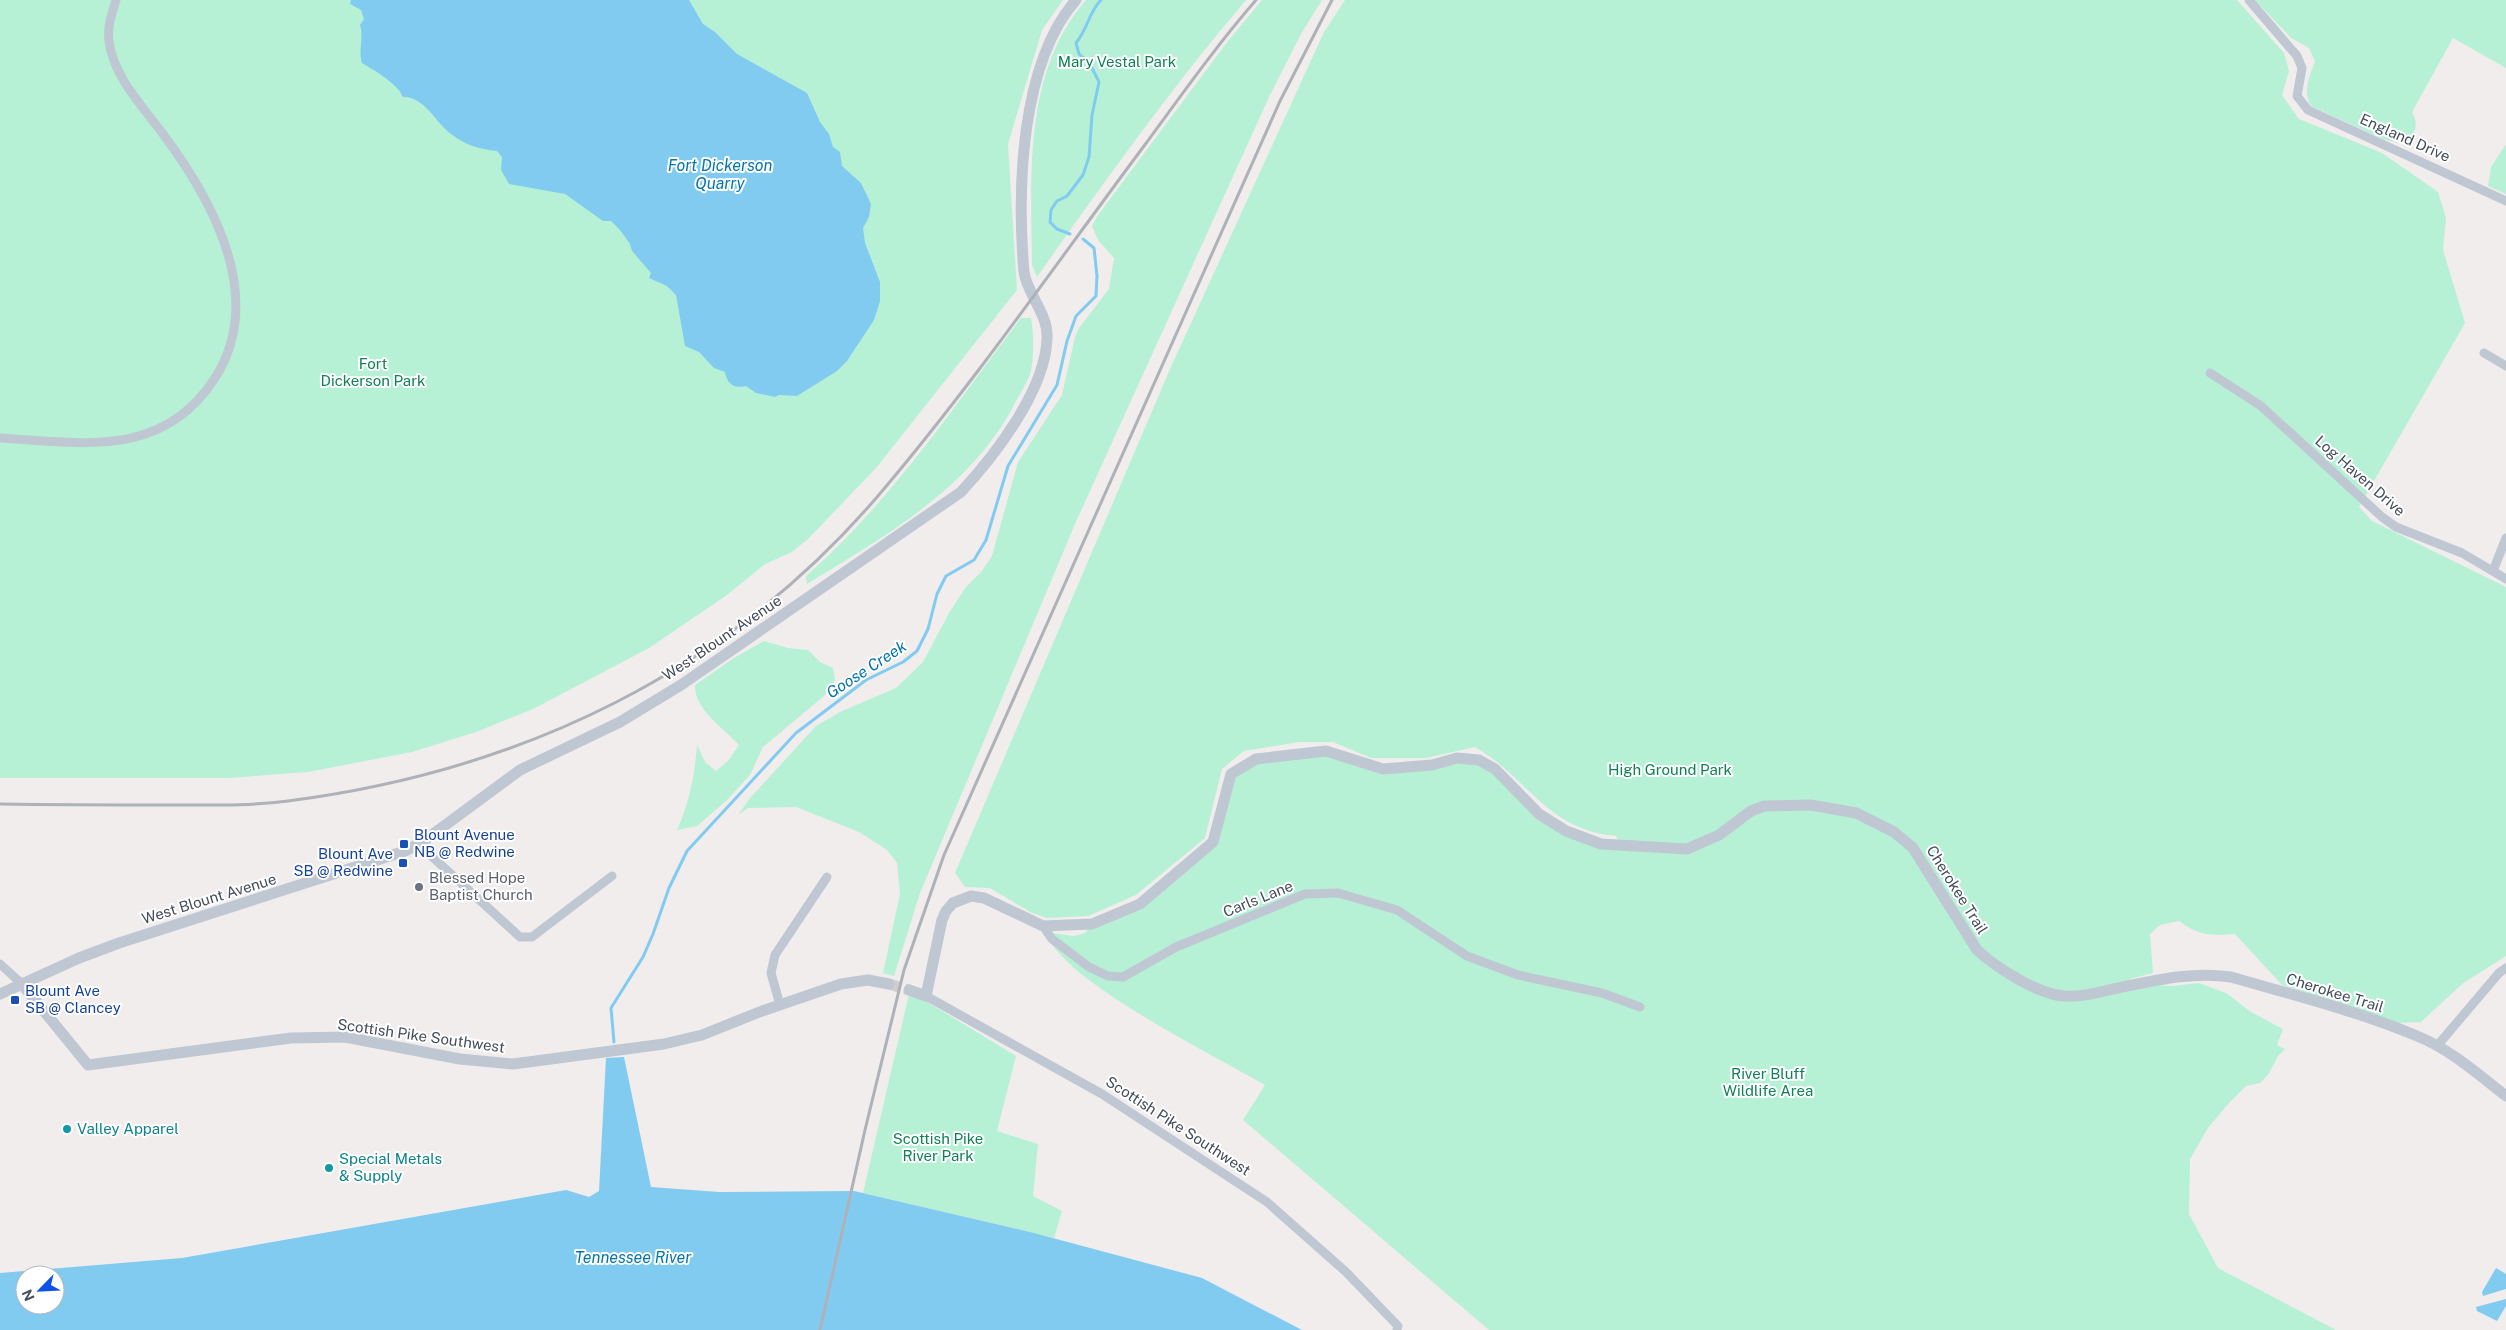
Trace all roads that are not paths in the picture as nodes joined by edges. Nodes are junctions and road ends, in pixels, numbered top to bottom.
1 (116, 0) edge
2 (1076, 0) edge
3 (2248, 0) edge
4 (2506, 201) edge
5 (2484, 353) dead end
6 (2506, 366) edge
7 (2210, 374) dead end
8 (0, 438) edge
9 (2506, 538) edge
10 (2493, 571) junction
11 (2505, 579) edge
12 (421, 842) junction
13 (612, 876) dead end
14 (827, 877) dead end
15 (1043, 926) junction
16 (0, 964) edge
17 (2506, 968) edge
18 (21, 983) junction
19 (889, 984) tunnel mouth
20 (909, 990) tunnel mouth
21 (0, 994) edge
22 (926, 996) junction
23 (780, 1005) junction
24 (1640, 1007) dead end
25 (2437, 1046) junction
26 (2506, 1096) edge
27 (1397, 1330) edge

1 - 8 street
2 - 12 street, West Blount Avenue
3 - 4 street, England Drive
5 - 6 street
7 - 10 street, Log Haven Drive
9 - 10 street
10 - 11 street, Log Haven Drive
12 - 13 street
12 - 18 street, West Blount Avenue
14 - 23 street
15 - 22 street, Cherokee Trail
15 - 24 street, Carls Lane
15 - 25 street, Cherokee Trail
16 - 18 street
17 - 25 street
18 - 21 street, West Blount Avenue
18 - 23 street, Scottish Pike Southwest
19 - 23 street, Scottish Pike Southwest
20 - 22 street, Scottish Pike Southwest
22 - 27 street, Scottish Pike Southwest
25 - 26 street, Cherokee Trail

